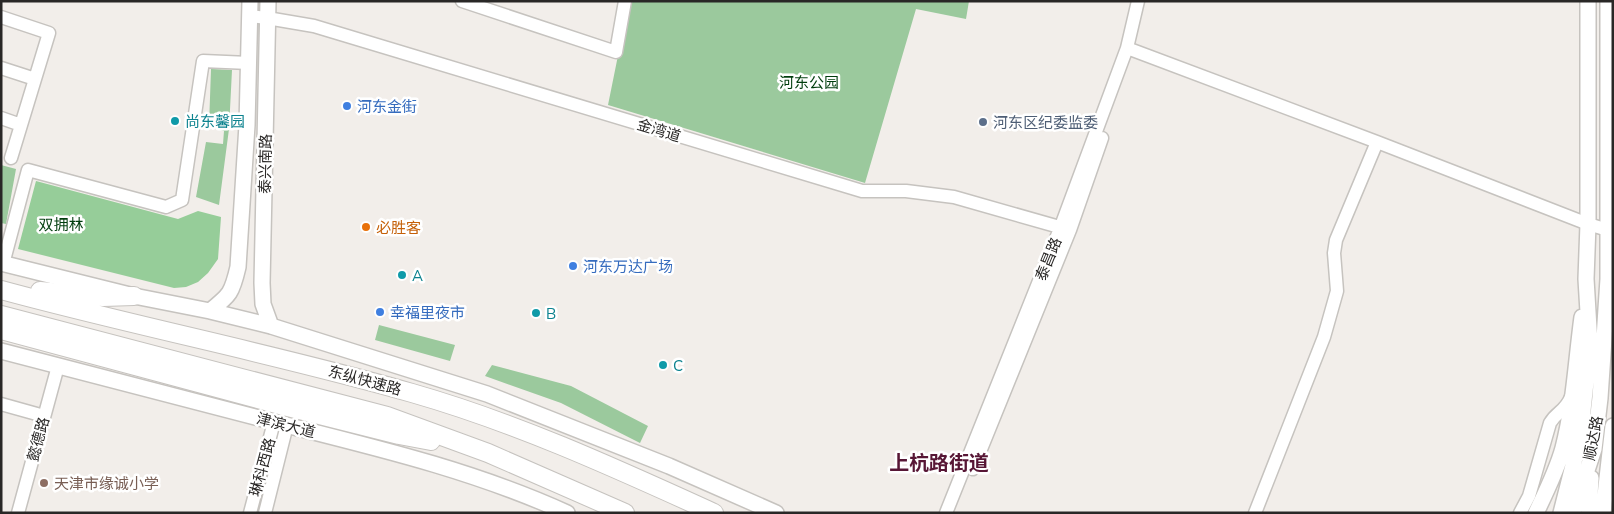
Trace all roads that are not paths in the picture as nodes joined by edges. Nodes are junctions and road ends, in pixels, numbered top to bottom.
1 (268, 1) edge
2 (462, 1) edge
3 (505, 1) edge
4 (625, 1) edge
5 (1138, 1) edge
6 (1145, 1) edge
7 (1588, 1) edge
8 (1608, 1) edge
9 (250, 9) edge
10 (503, 15) junction
11 (1, 17) edge
12 (267, 18) junction
13 (1130, 50) junction
14 (249, 63) junction
15 (1, 68) edge
16 (35, 80) junction
17 (1, 118) edge
18 (21, 125) junction
19 (1378, 142) junction
20 (11, 158) dead end
21 (1588, 224) junction
22 (1065, 228) junction
23 (1608, 230) junction
24 (2, 263) edge
25 (1586, 279) junction
26 (1608, 279) junction
27 (8, 291) edge
28 (134, 296) junction
29 (210, 311) junction
30 (1613, 320) edge
31 (2, 325) edge
32 (271, 326) junction
33 (1597, 345) junction
34 (1, 351) edge
35 (58, 366) junction
36 (1575, 388) junction
37 (1, 404) edge
38 (44, 416) junction
39 (281, 424) junction
40 (1613, 426) edge
41 (1594, 449) junction
42 (1570, 475) junction
43 (18, 513) edge
44 (250, 513) edge
45 (265, 513) edge
46 (567, 513) edge
47 (625, 513) edge
48 (714, 513) edge
49 (776, 513) edge
50 (946, 513) edge
51 (955, 513) edge
52 (1255, 513) edge
53 (1520, 513) edge
54 (1536, 513) edge
55 (1550, 513) edge
56 (1561, 513) edge
57 (1573, 513) edge
58 (1589, 513) edge
59 (1603, 513) edge

1 - 12 main road, 泰兴南路
2 - 10 street
3 - 10 street
4 - 10 street
5 - 13 street, 泰昌路
6 - 13 street, 泰昌路
7 - 21 main road, 顺达路
8 - 23 main road, 顺达路
9 - 12 street, 金湾道
9 - 14 main road, 泰兴南路
11 - 16 street
12 - 22 street, 金湾道
12 - 32 main road, 泰兴南路
13 - 19 street
13 - 22 street, 泰昌路
14 - 24 street
14 - 29 main road, 泰兴南路
15 - 16 street
16 - 18 street
17 - 18 street
18 - 20 street
19 - 21 street
19 - 52 street
21 - 23 street
21 - 25 main road, 顺达路
22 - 50 street, 泰昌路
22 - 51 street, 泰昌路
23 - 26 main road, 顺达路
24 - 28 main road
25 - 33 main road, 顺达路
25 - 36 main road
26 - 30 main road
26 - 33 main road, 顺达路
27 - 28 highway
27 - 48 highway, 东纵快速路
28 - 29 main road
29 - 32 main road
31 - 47 highway
32 - 49 main road
33 - 41 main road, 顺达路
33 - 42 main road, 顺达路
34 - 35 main road, 津滨大道
35 - 38 street, 懿德路
35 - 39 main road, 津滨大道
36 - 53 street
36 - 54 main road
37 - 38 street
38 - 43 street, 懿德路
39 - 44 street, 琳科西路
39 - 45 street, 琳科西路
39 - 46 main road, 津滨大道
40 - 59 main road
41 - 57 main road, 顺达路
41 - 58 main road
42 - 55 main road
42 - 56 main road, 顺达路

